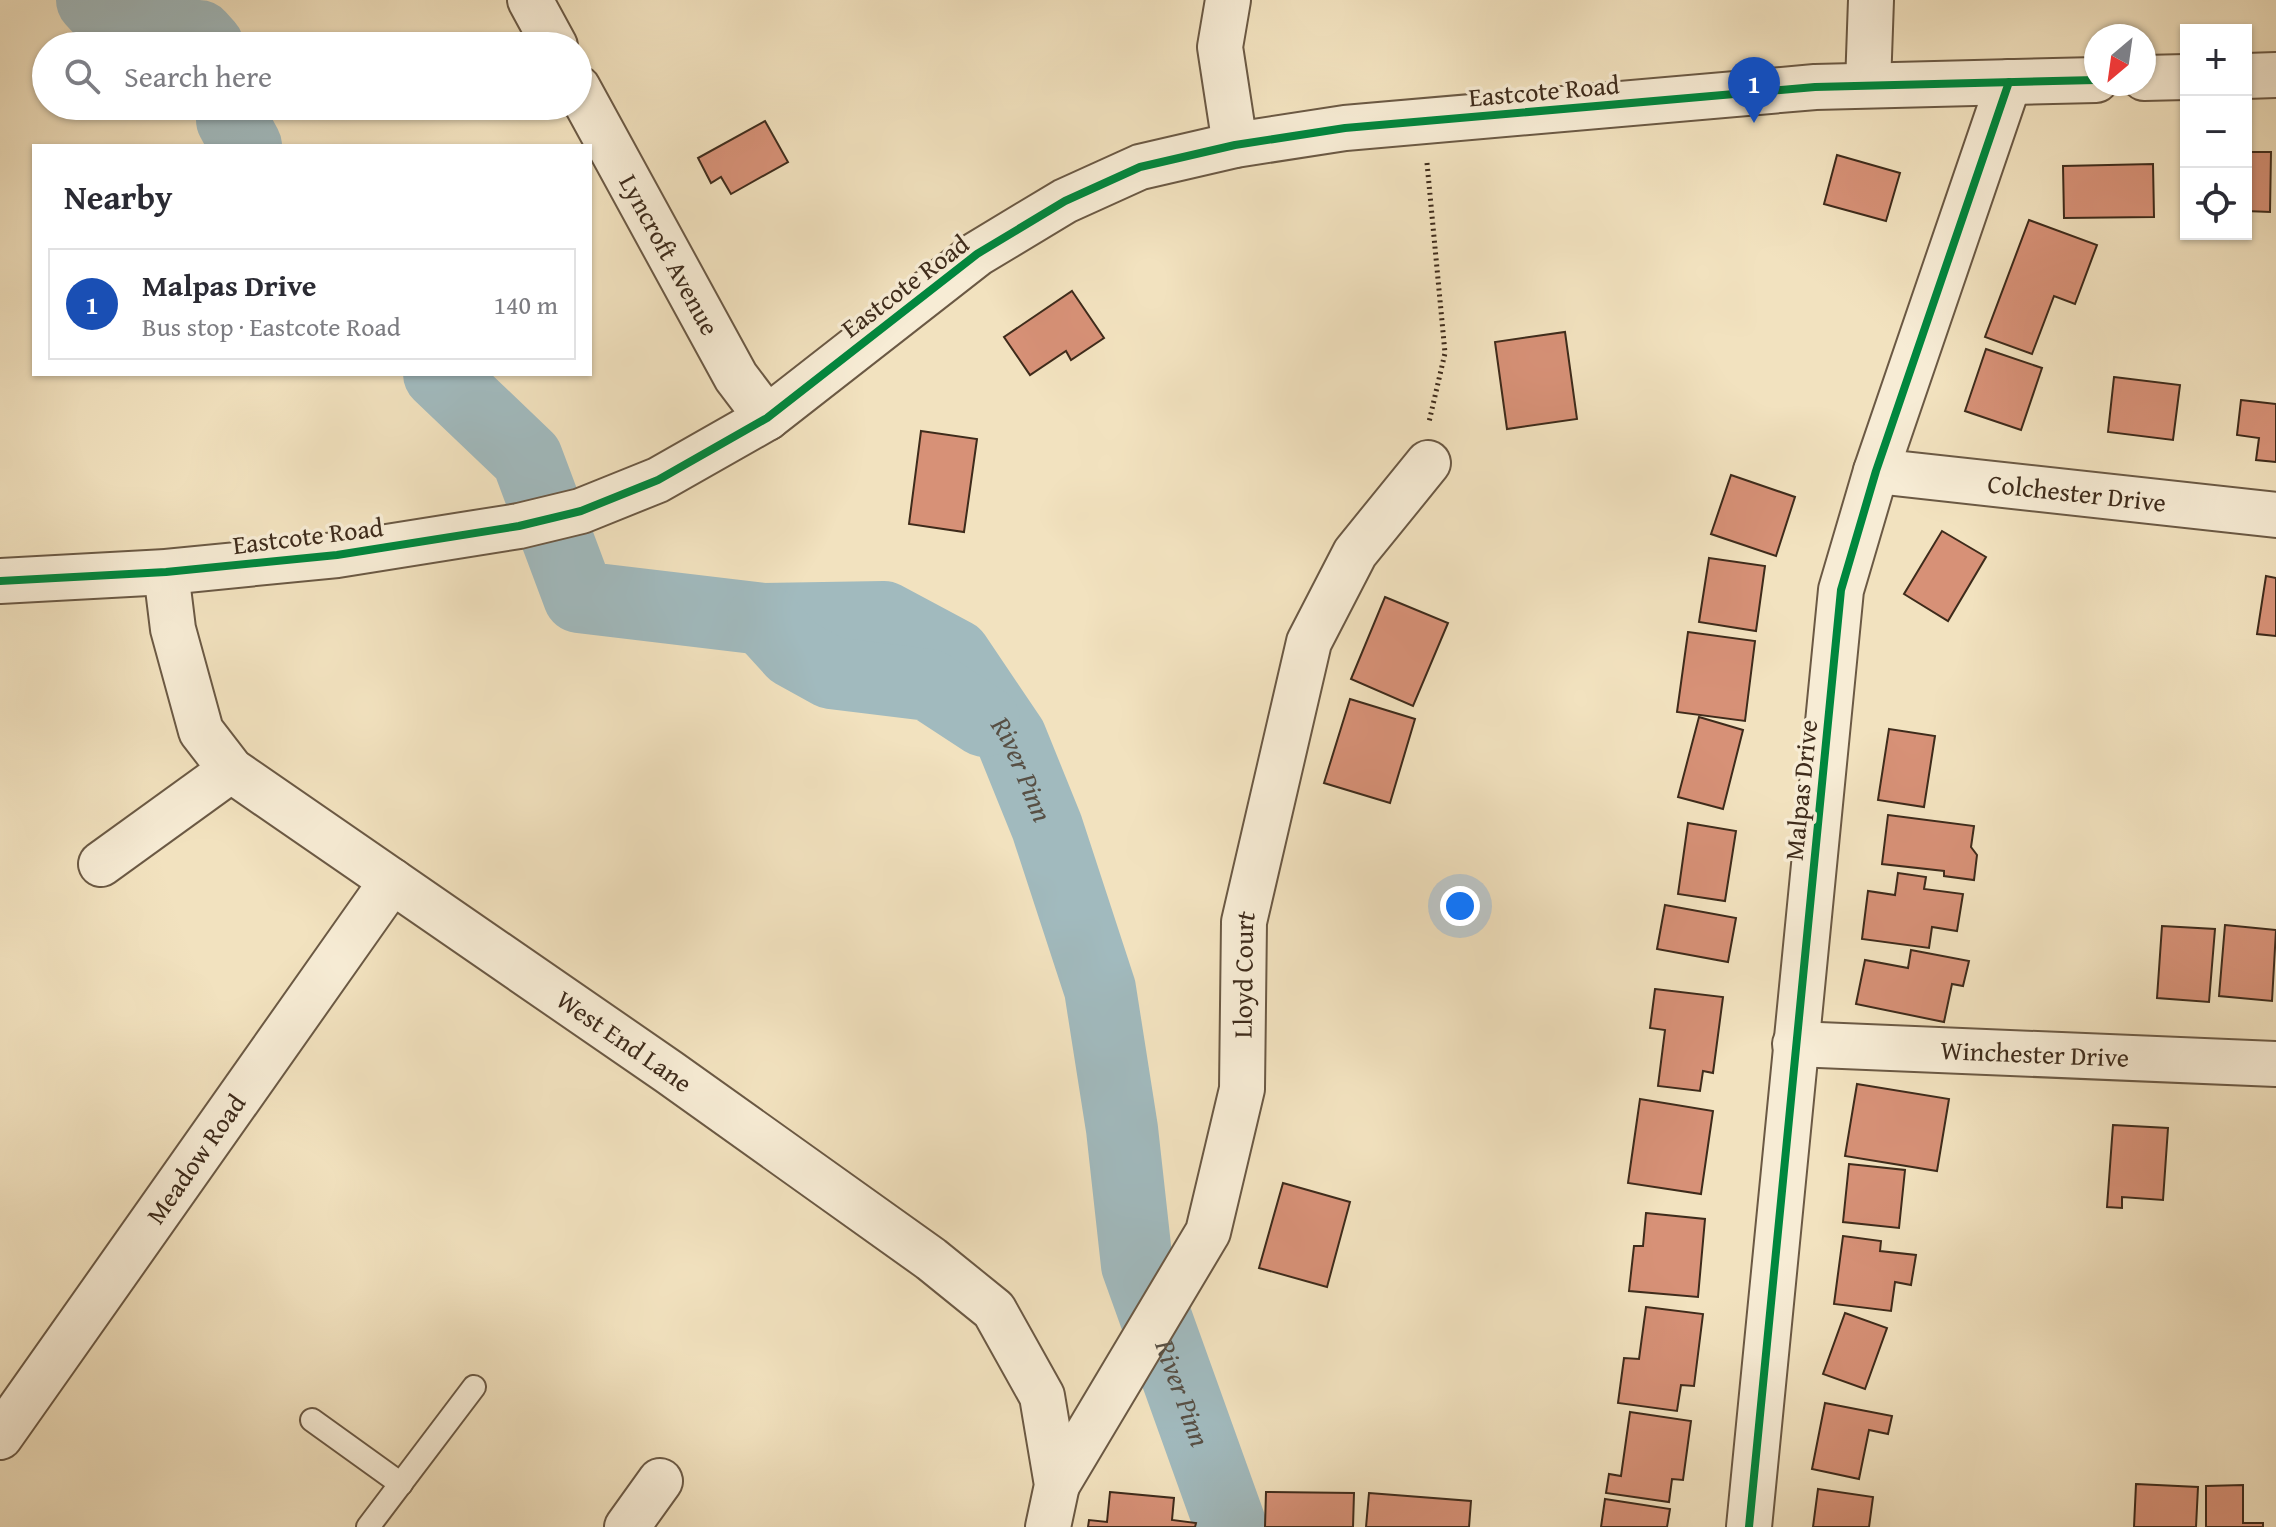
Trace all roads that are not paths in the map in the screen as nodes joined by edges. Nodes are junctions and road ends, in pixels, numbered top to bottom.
1 (530, 0) edge
2 (1228, 0) edge
3 (1871, 0) edge
4 (547, 32) edge
5 (2276, 75) edge
6 (2252, 76) edge
7 (2180, 77) edge
8 (2156, 78) edge
9 (2084, 80) edge
10 (2009, 82) junction
11 (1868, 85) junction
12 (592, 114) edge
13 (1235, 145) junction
14 (767, 418) junction
15 (1428, 463) road end
16 (1876, 471) junction
17 (2276, 515) edge
18 (166, 572) junction
19 (0, 581) edge
20 (231, 770) junction
21 (101, 864) dead end
22 (392, 881) junction
23 (1795, 1044) junction
24 (2276, 1064) edge
25 (474, 1387) dead end
26 (312, 1420) dead end
27 (0, 1437) edge
28 (660, 1481) dead end
29 (401, 1484) junction
30 (1057, 1485) junction
31 (368, 1527) edge
32 (627, 1527) edge
33 (1048, 1527) edge
34 (1749, 1527) edge

1 - 4 street
2 - 13 street
3 - 11 street
5 - 6 street
7 - 8 street
9 - 10 street, Eastcote Road
10 - 11 street, Eastcote Road
10 - 16 street, Malpas Drive
11 - 13 street, Eastcote Road
12 - 14 street, Lyncroft Avenue
13 - 14 street, Eastcote Road
14 - 18 street, Eastcote Road
15 - 30 street, Lloyd Court
16 - 17 street, Colchester Drive
16 - 23 street, Malpas Drive
18 - 19 street, Eastcote Road
18 - 20 street, West End Lane
20 - 21 street
20 - 22 street, West End Lane
22 - 27 street, Meadow Road
22 - 30 street, West End Lane
23 - 24 street, Winchester Drive
23 - 34 street, Malpas Drive
25 - 29 lane
26 - 29 lane
28 - 32 street
29 - 31 lane
30 - 33 street, West End Lane

